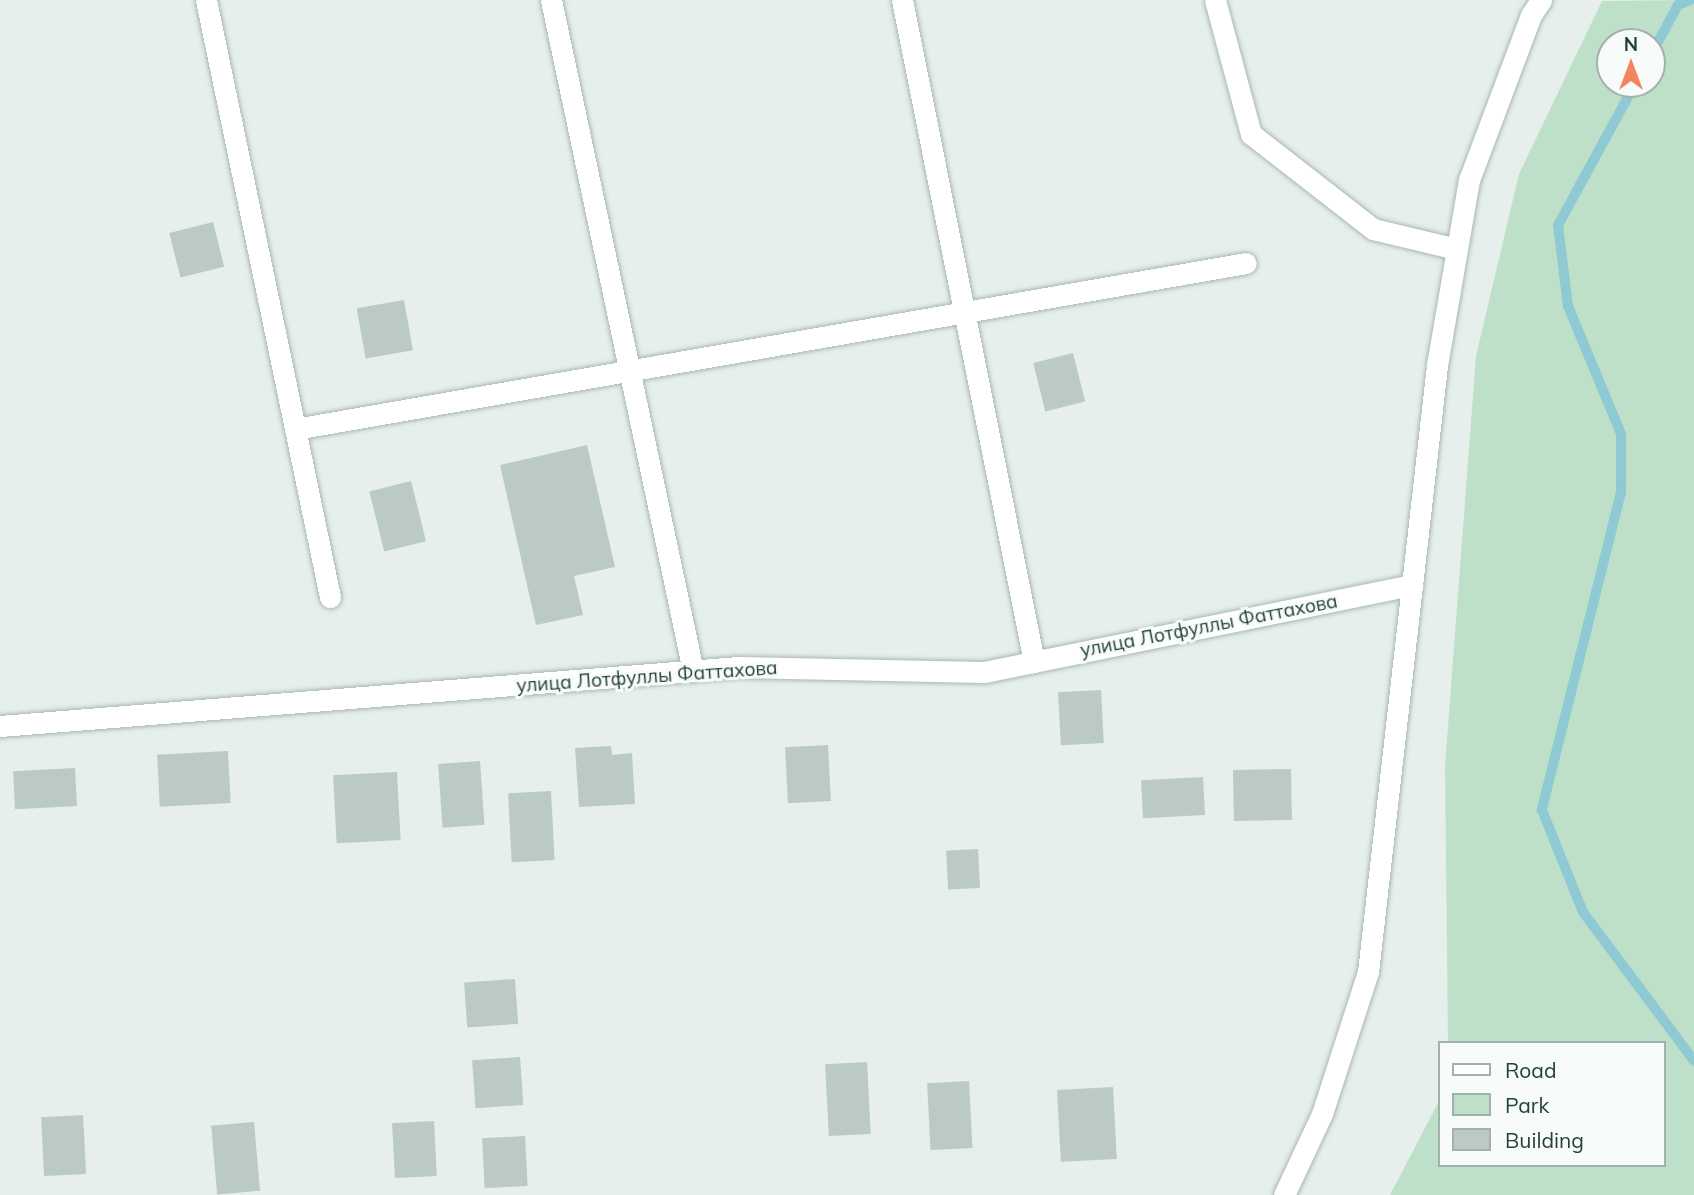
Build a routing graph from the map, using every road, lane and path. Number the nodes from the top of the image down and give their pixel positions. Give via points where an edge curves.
1 (206, 0) edge
2 (551, 0) edge
3 (902, 0) edge
4 (1215, 0) edge
5 (1541, 0) edge
6 (1457, 249) junction
7 (1246, 264) dead end
8 (964, 313) junction
9 (630, 371) junction
10 (295, 429) junction
11 (1412, 585) junction
12 (330, 597) dead end
13 (1034, 662) junction
14 (693, 671) junction
15 (0, 726) edge
16 (1284, 1195) edge

1 - 10 street
2 - 9 street
3 - 8 street
4 - 6 street via 1251,134 1373,229
5 - 6 street via 1531,15 1469,180
6 - 11 street via 1437,365
7 - 8 street
8 - 9 street
8 - 13 street
9 - 10 street
9 - 14 street
10 - 12 street
11 - 13 street, улица Лотфуллы Фаттахова
11 - 16 street via 1368,972 1322,1114
13 - 14 street, улица Лотфуллы Фаттахова via 984,672 738,667
14 - 15 street, улица Лотфуллы Фаттахова

